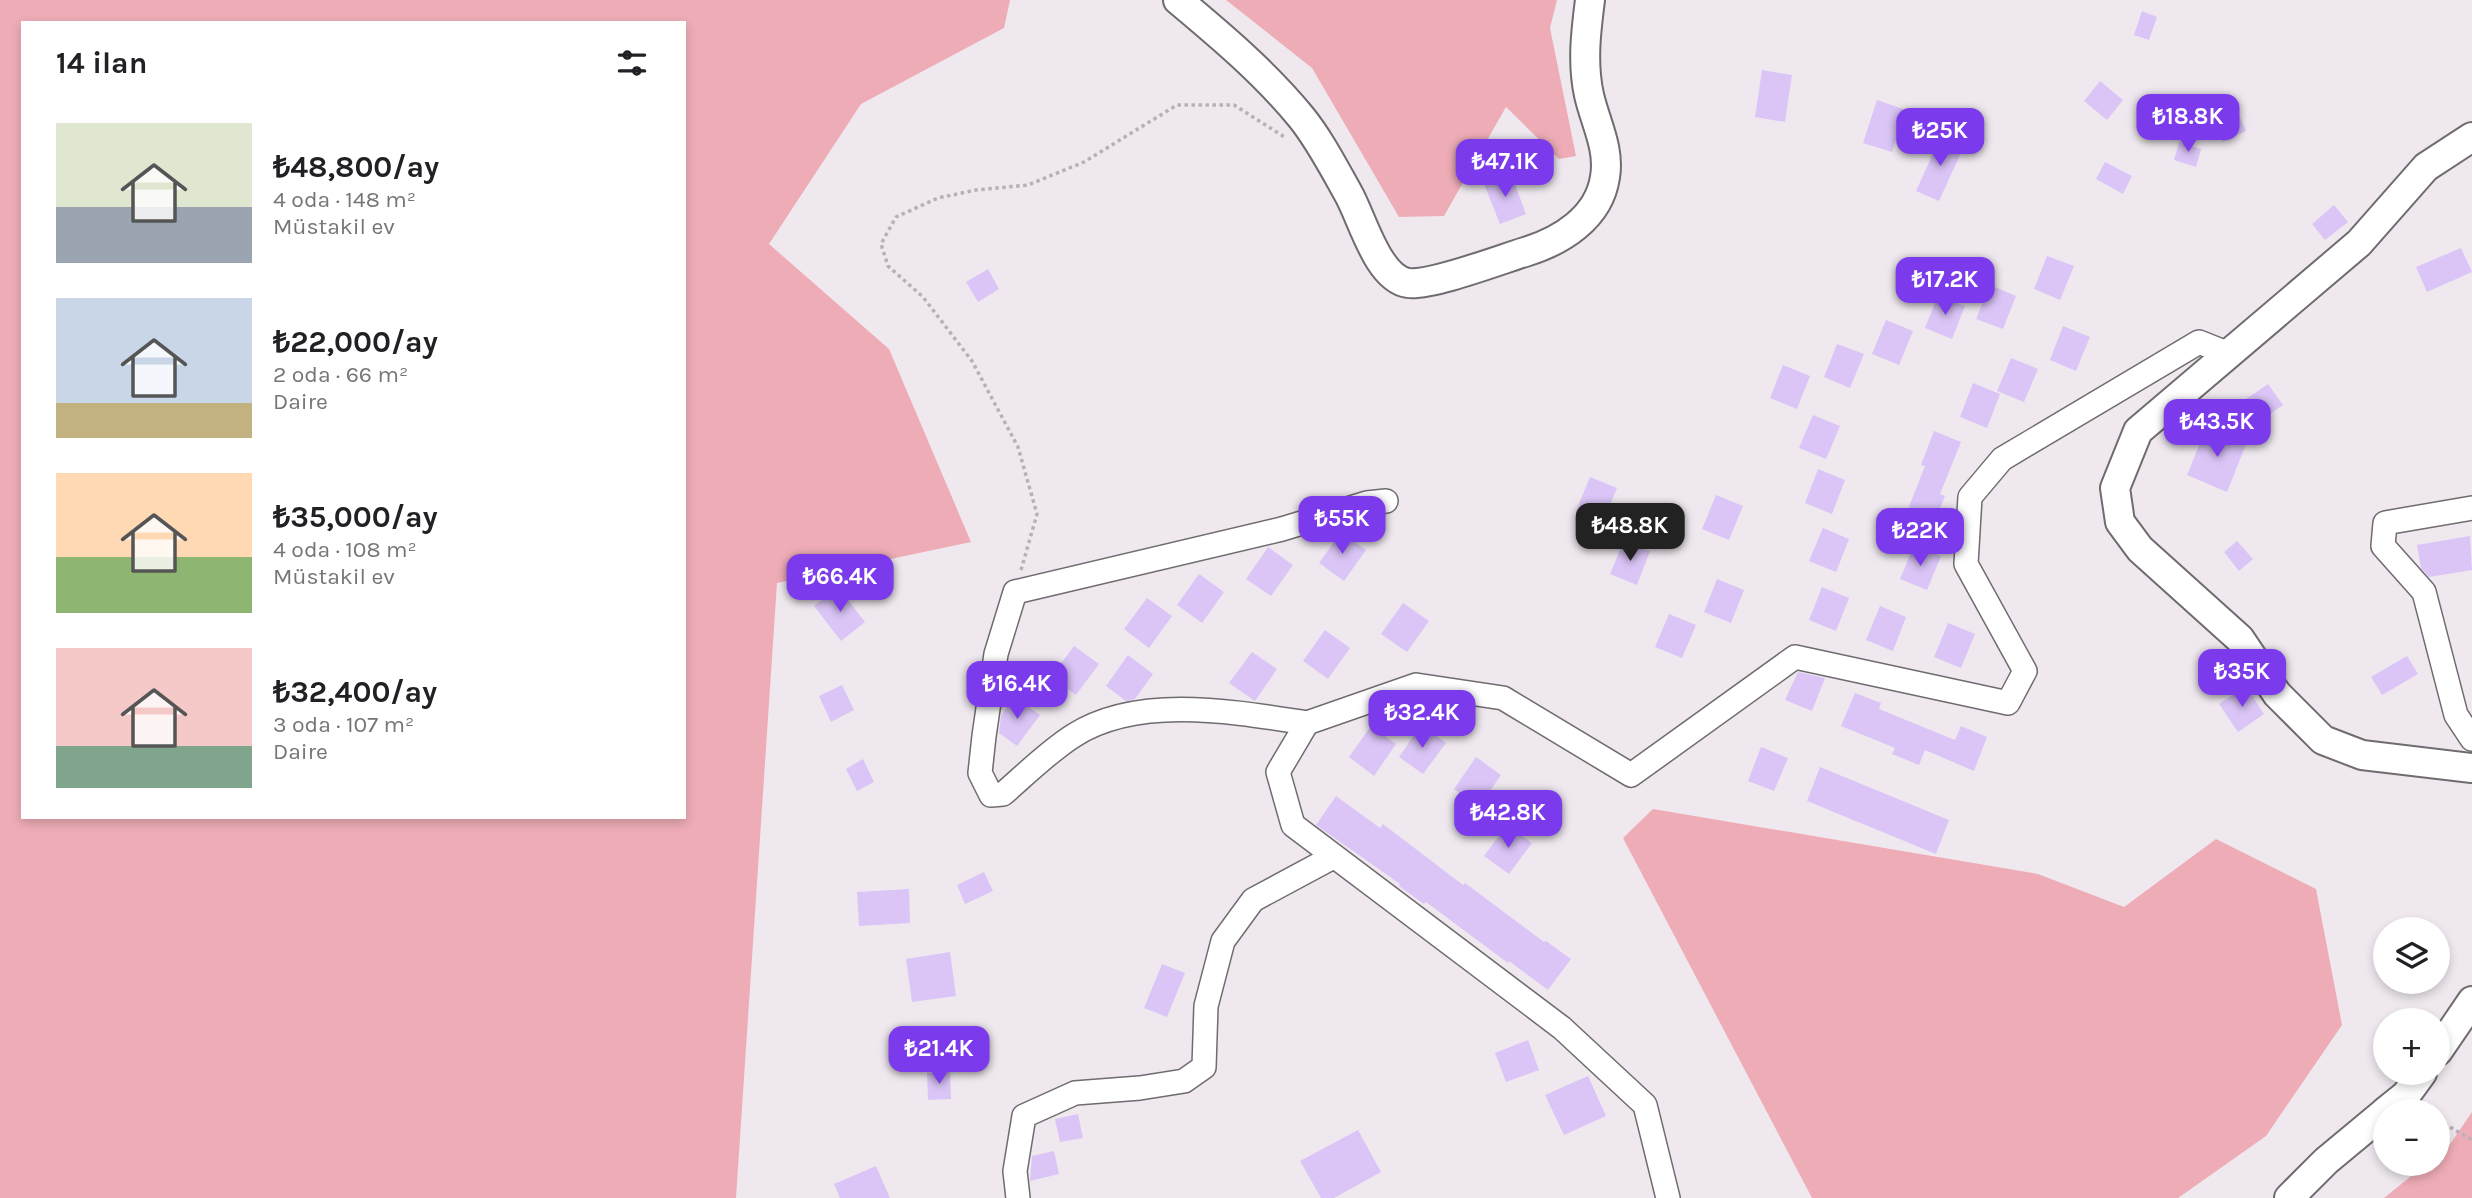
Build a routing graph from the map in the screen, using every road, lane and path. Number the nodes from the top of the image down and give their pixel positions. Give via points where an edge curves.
1 (1178, 0) edge
2 (1590, 0) edge
3 (2472, 137) edge
4 (1296, 145) dead end
5 (2229, 354) junction
6 (1387, 501) dead end
7 (2472, 508) edge
8 (1014, 592) junction
9 (1307, 723) junction
10 (2472, 739) edge
11 (2472, 768) edge
12 (1333, 857) junction
13 (2472, 1001) edge
14 (2450, 1033) edge
15 (2413, 1085) edge
16 (2401, 1099) edge
17 (2373, 1123) edge
18 (2450, 1127) edge
19 (2472, 1140) edge
20 (1018, 1198) edge
21 (1668, 1198) edge
22 (2289, 1198) edge

1 - 2 street via 1235,48 1301,118 1350,195 1385,268 1406,283 1428,282 1550,244 1576,227 1598,202 1606,152 1589,94 1584,40
3 - 5 street via 2426,167 2359,243
4 - 8 path via 1234,104 1177,105 1084,162 1028,185 938,198 896,217 881,244 888,266 923,297 972,362 1018,447 1037,514
5 - 9 street via 2199,342 2002,459 1970,496 1966,564 2025,671 2008,703 1796,657 1631,775 1503,698 1416,685
5 - 11 street via 2138,431 2115,488 2120,522 2140,549 2240,639 2277,694 2323,740 2362,755
6 - 8 street
7 - 10 street via 2385,523 2383,546 2424,592 2456,715
8 - 9 street via 996,654 984,736 980,773 991,795 1003,794 1073,736 1116,716 1182,709
9 - 12 street via 1278,772 1293,825
12 - 20 street via 1253,900 1223,941 1206,1006 1204,1067 1184,1081 1075,1093 1024,1116 1015,1171
12 - 21 street via 1562,1028 1645,1105
13 - 14 street
15 - 16 street
17 - 22 street
18 - 19 path

